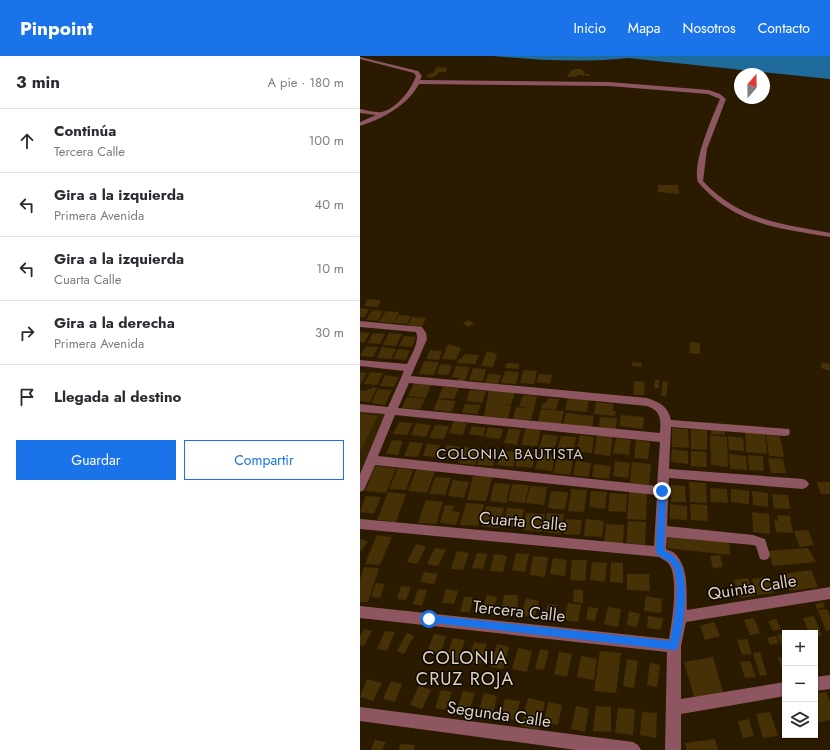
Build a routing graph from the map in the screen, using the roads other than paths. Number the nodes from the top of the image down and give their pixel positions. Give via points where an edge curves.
1 (360, 58) edge
2 (418, 82) junction
3 (360, 111) edge
4 (382, 114) junction
5 (360, 124) edge
6 (830, 235) edge
7 (360, 324) edge
8 (360, 363) edge
9 (410, 368) junction
10 (407, 379) junction
11 (360, 408) edge
12 (392, 411) junction
13 (665, 417) junction
14 (785, 432) dead end
15 (665, 438) junction
16 (372, 460) junction
17 (664, 473) junction
18 (361, 480) edge
19 (803, 484) dead end
20 (662, 491) junction
21 (360, 524) edge
22 (660, 531) junction
23 (660, 552) junction
24 (764, 555) dead end
25 (830, 593) edge
26 (360, 612) edge
27 (680, 617) junction
28 (674, 646) junction
29 (830, 682) edge
30 (818, 684) edge
31 (782, 690) edge
32 (674, 708) junction
33 (360, 714) edge
34 (633, 750) edge
35 (673, 750) edge

1 - 2 street via 416,72 419,76
2 - 4 street via 402,102
2 - 6 street via 609,84 718,94 723,99 705,145 700,165 700,180 725,205 747,216
3 - 4 street
4 - 5 street
7 - 9 street via 419,329 422,339
8 - 9 street
9 - 10 street
10 - 12 street
10 - 13 street via 647,402 659,407
11 - 12 street
12 - 15 street
12 - 16 street
13 - 14 street
13 - 15 street
15 - 17 street
16 - 18 street
16 - 20 street
17 - 19 street
17 - 20 street
20 - 22 street
21 - 23 street, Cuarta Calle
22 - 23 street
22 - 24 street, Quinta Calle via 753,540 761,543
23 - 27 street via 672,558 677,566
25 - 27 street, Quinta Calle
26 - 28 street, Tercera Calle
27 - 28 street
28 - 32 street
29 - 30 street
31 - 32 street
32 - 35 street
33 - 34 street, Segunda Calle

